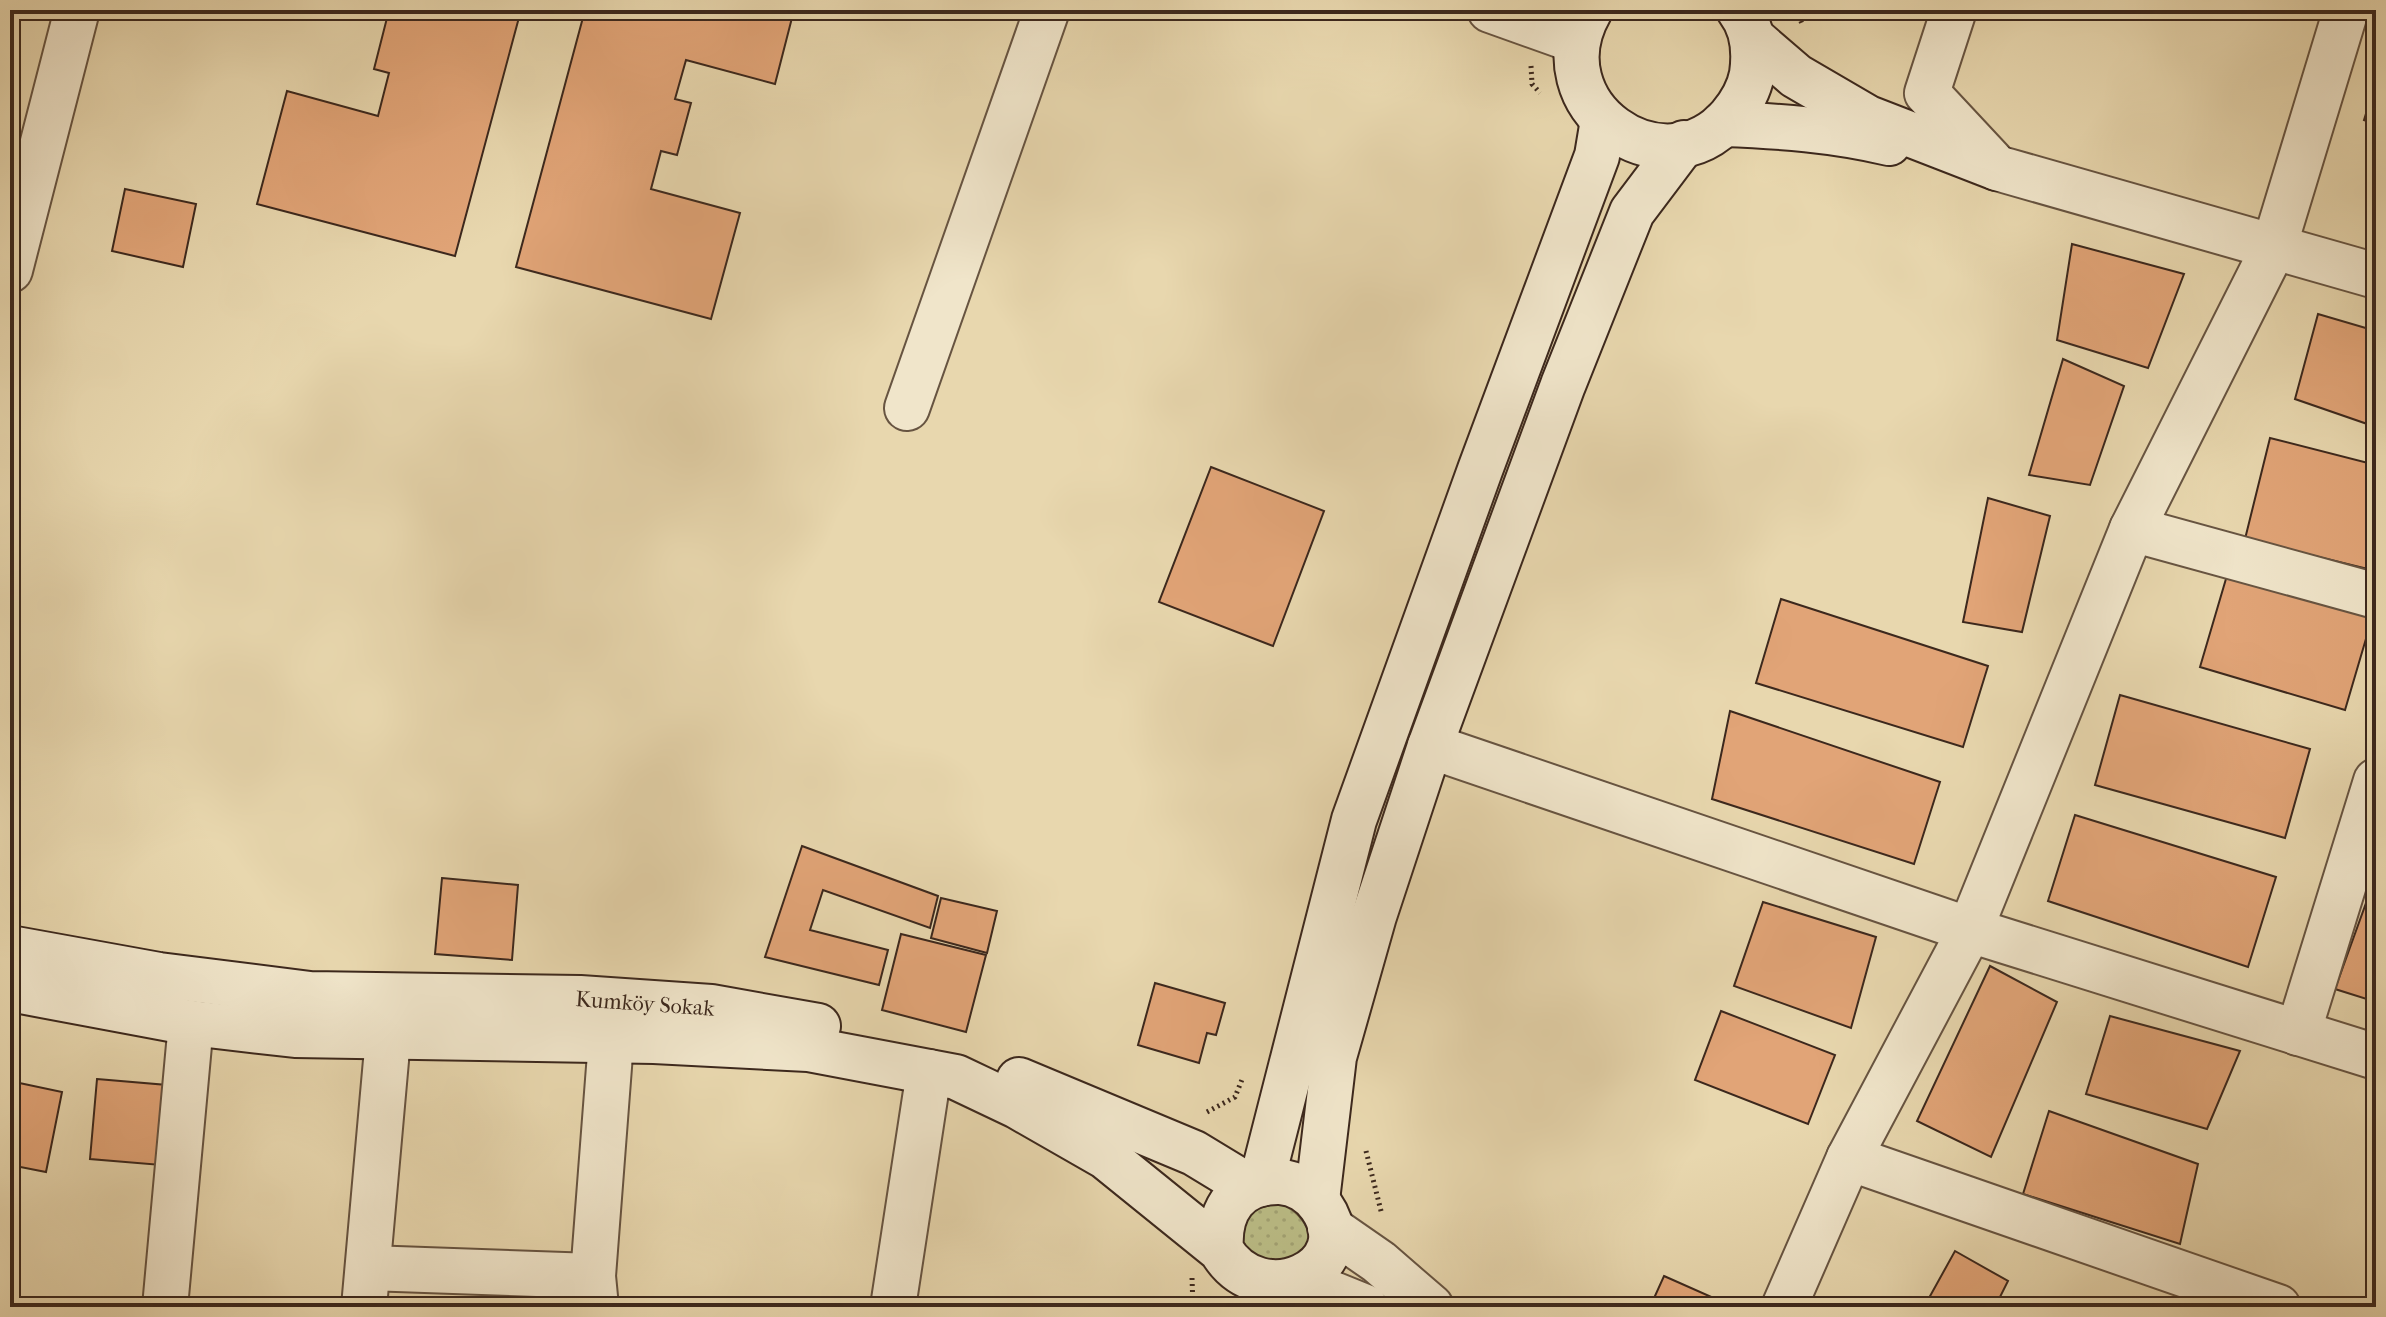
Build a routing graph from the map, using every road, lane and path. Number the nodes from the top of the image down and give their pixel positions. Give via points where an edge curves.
1 (77, 10) edge
2 (1047, 10) edge
3 (1490, 10) edge
4 (1954, 10) edge
5 (2346, 10) edge
6 (1745, 24) edge
7 (1584, 26) edge
8 (1531, 67) dead end
9 (1545, 98) dead end
10 (1603, 120) junction
11 (1723, 124) junction
12 (1684, 143) junction
13 (1997, 168) junction
14 (17, 216) edge
15 (2274, 247) junction
16 (10, 270) edge
17 (2376, 276) edge
18 (907, 408) dead end
19 (2132, 529) junction
20 (2376, 596) edge
21 (1430, 746) junction
22 (2376, 781) edge
23 (1970, 930) junction
24 (10, 948) edge
25 (10, 989) edge
26 (191, 1023) junction
27 (2298, 1033) junction
28 (388, 1038) junction
29 (611, 1041) junction
30 (2376, 1057) edge
31 (1247, 1067) dead end
32 (929, 1072) junction
33 (1205, 1113) dead end
34 (1366, 1148) dead end
35 (1849, 1158) junction
36 (1256, 1185) junction
37 (1323, 1214) junction
38 (1384, 1220) dead end
39 (1225, 1274) edge
40 (366, 1288) edge
41 (594, 1292) edge
42 (1294, 1293) edge
43 (165, 1307) edge
44 (893, 1307) edge
45 (1365, 1307) edge
46 (1431, 1307) edge
47 (1784, 1307) edge
48 (2278, 1307) edge

1 - 14 street
2 - 18 street
3 - 7 street
4 - 13 street via 1927,93
5 - 15 street
6 - 11 street via 1754,60 1750,81 1740,105
6 - 13 street via 1796,76 1868,118
7 - 10 street via 1576,65 1581,88
8 - 9 path via 1532,84
10 - 12 street via 1640,142
10 - 36 street via 1597,156 1354,820
11 - 12 street
11 - 13 street via 1862,137
12 - 21 street via 1632,212
13 - 15 street
14 - 16 street
15 - 17 street
15 - 19 street
19 - 20 street
19 - 23 street
21 - 23 street
21 - 37 street via 1334,1057
22 - 27 street
23 - 27 street
23 - 35 street
24 - 36 street, Kumköy Sokak via 159,975 310,994 580,998 711,1007 817,1026 943,1052 998,1071 1194,1153
25 - 26 street, Kumköy Sokak
26 - 28 street, Kumköy Sokak via 295,1035
26 - 43 street
27 - 30 street
28 - 29 street, Kumköy Sokak
28 - 40 street
29 - 32 street, Kumköy Sokak via 808,1049
29 - 41 street
31 - 33 path via 1235,1097
32 - 39 street, Kumköy Sokak via 956,1077 1017,1106 1106,1157
32 - 44 street
34 - 38 path
35 - 47 street
35 - 48 street
36 - 37 street via 1286,1182 1303,1188
36 - 39 street via 1235,1198 1224,1213 1220,1231
37 - 42 street via 1330,1244 1326,1260
37 - 46 street
39 - 42 street via 1255,1288
40 - 41 street
42 - 45 street

